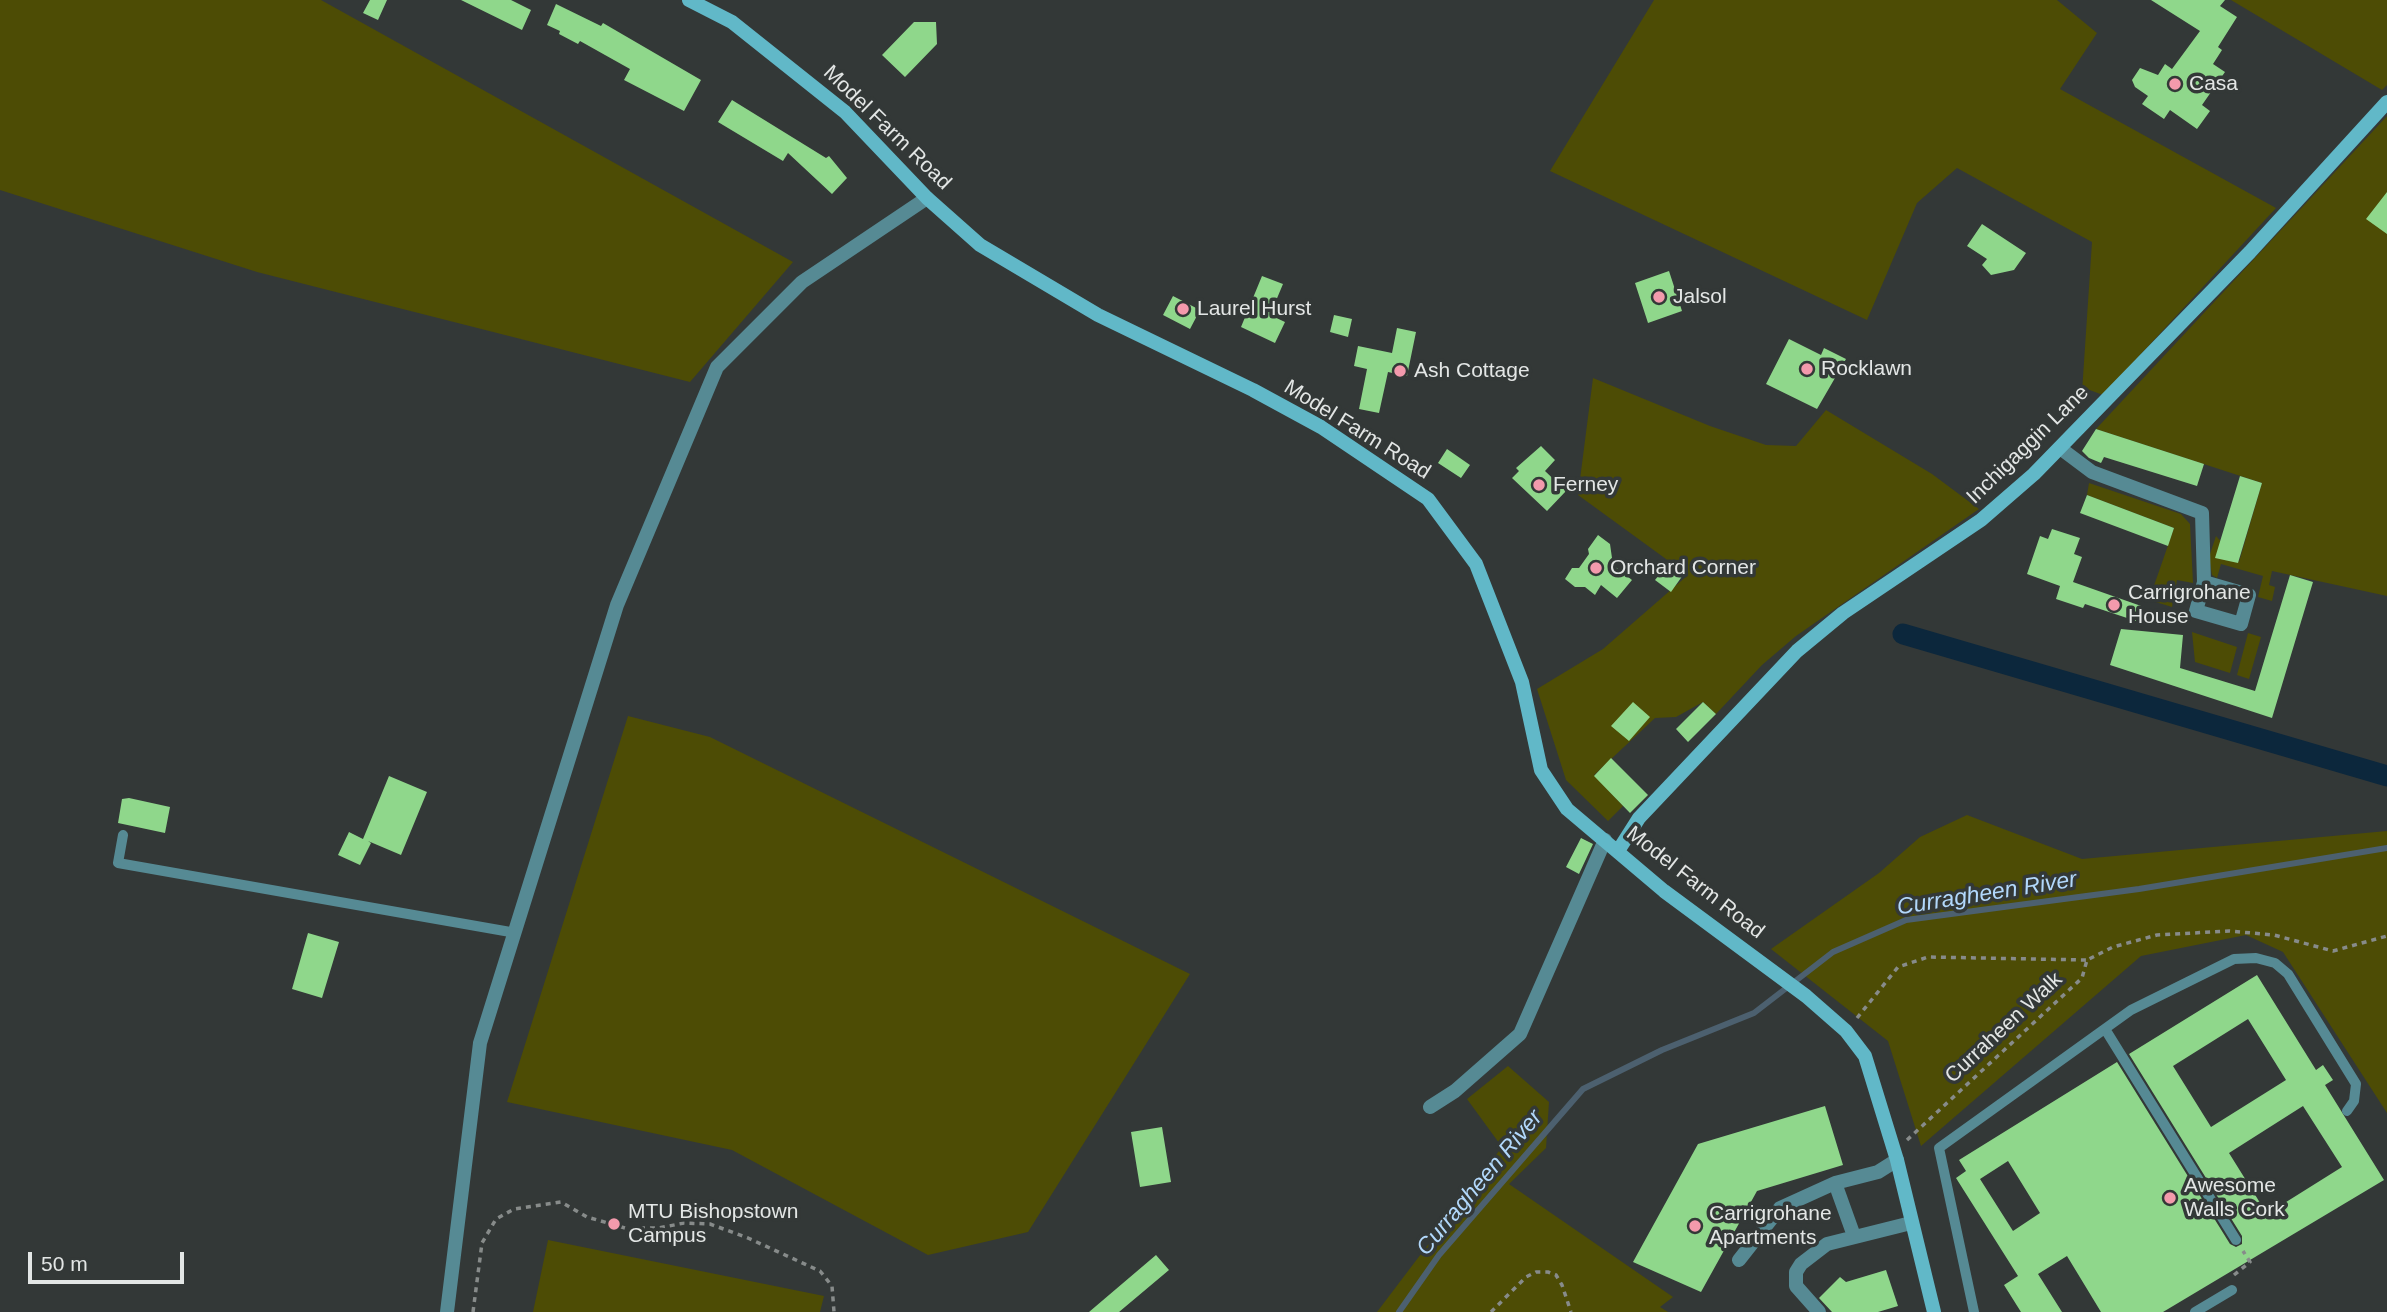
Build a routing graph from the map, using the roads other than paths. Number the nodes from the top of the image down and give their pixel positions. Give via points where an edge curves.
1 (689, 0) edge
2 (2387, 102) edge
3 (927, 198) junction
4 (2060, 448) junction
5 (2204, 582) dead end
6 (123, 835) dead end
7 (1605, 840) junction
8 (1618, 851) junction
9 (516, 933) junction
10 (2105, 1029) junction
11 (1430, 1107) dead end
12 (2347, 1111) dead end
13 (1895, 1157) junction
14 (1835, 1182) junction
15 (1911, 1223) junction
16 (1854, 1236) junction
17 (2236, 1240) road end
18 (1739, 1260) dead end
19 (2232, 1290) dead end
20 (447, 1312) edge
21 (1819, 1312) edge
22 (1934, 1312) edge
23 (1975, 1312) edge
24 (2195, 1312) edge

1 - 3 main road, Model Farm Road via 732,22 845,111
2 - 4 main road, Inchigaggin Lane
3 - 7 main road, Model Farm Road via 980,245 1098,314 1321,428 1428,499 1480,576 1522,682 1541,770 1567,809
3 - 9 street via 802,282 717,367 617,605
4 - 5 street via 2092,472 2202,513
4 - 8 main road, Inchigaggin Lane via 1981,520 1843,613 1797,651 1639,818
6 - 9 lane via 118,863
7 - 8 main road, Model Farm Road
7 - 11 street via 1520,1034
8 - 13 main road, Model Farm Road via 1846,1031 1866,1056
9 - 20 street via 480,1043
10 - 12 lane via 2131,1010 2234,959 2275,963 2288,974 2356,1084
10 - 17 lane
10 - 23 lane via 1939,1148
13 - 14 street via 1878,1172
13 - 15 main road, Model Farm Road
14 - 16 street
14 - 18 street via 1780,1208
15 - 16 street
15 - 22 main road, Model Farm Road
16 - 21 street via 1827,1244 1797,1269 1797,1286
19 - 24 lane

